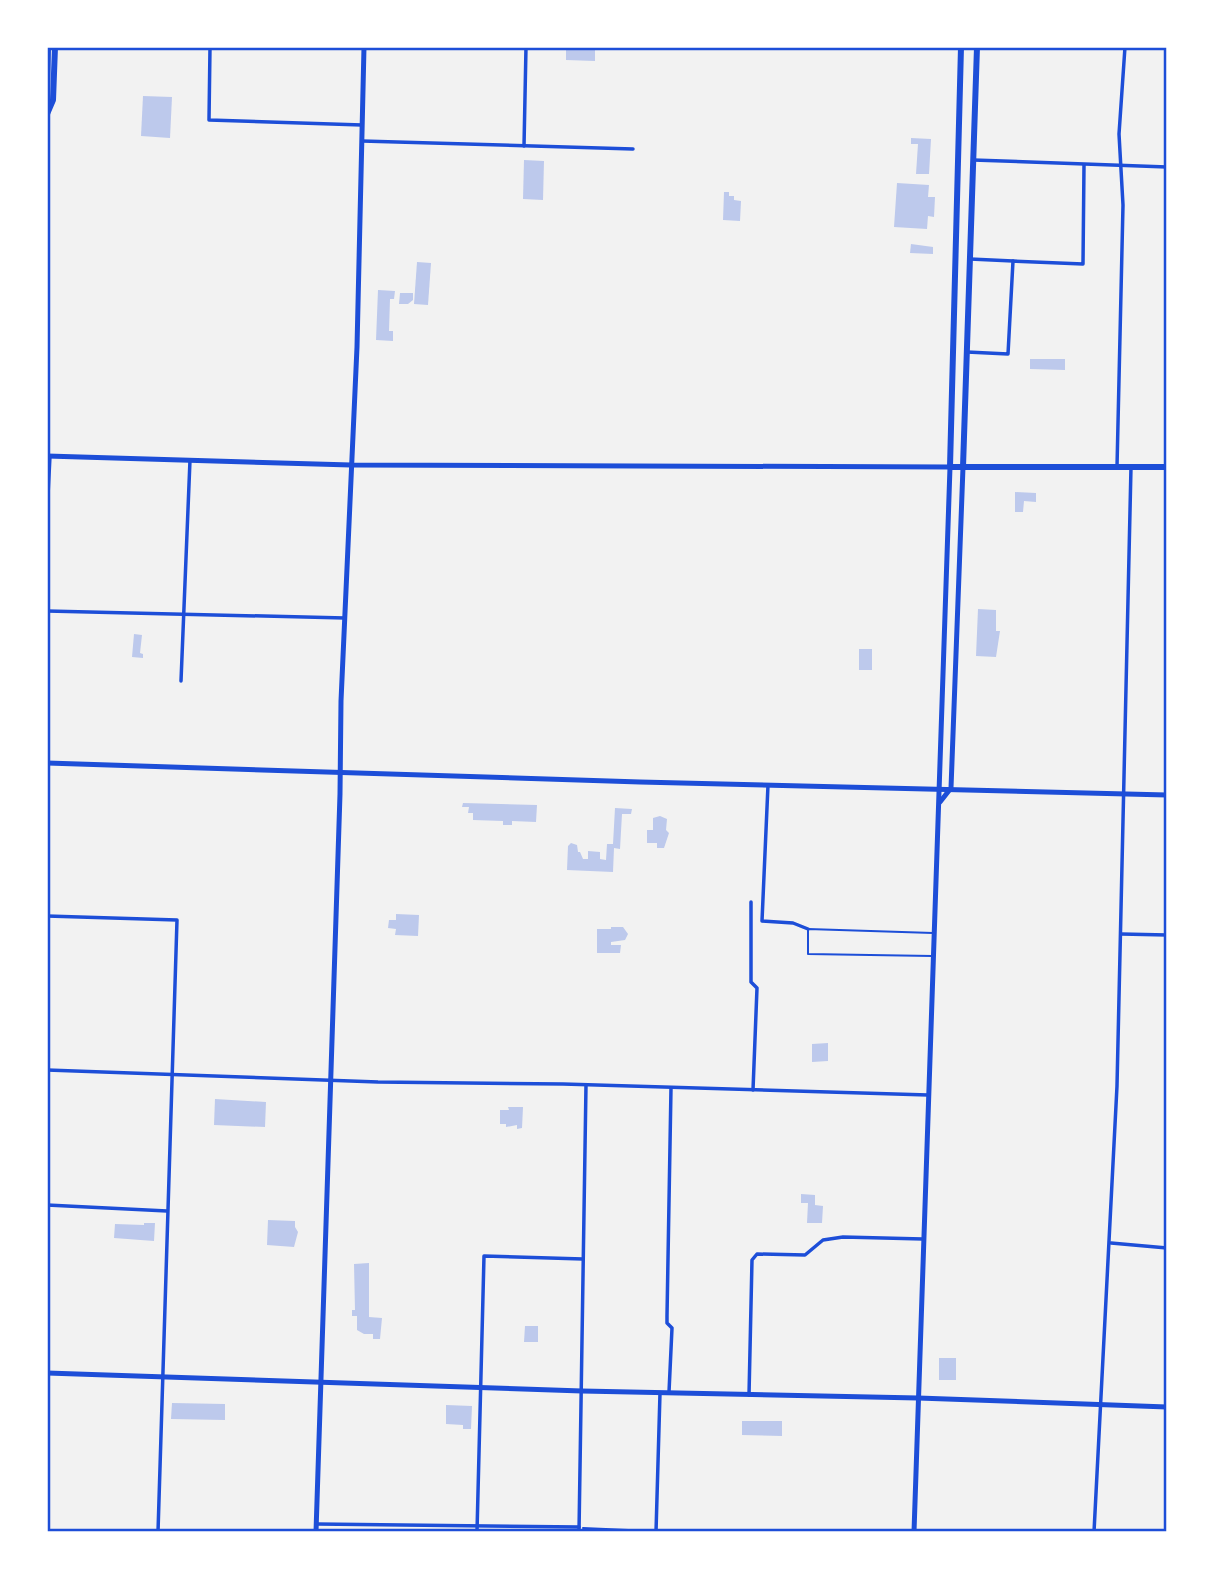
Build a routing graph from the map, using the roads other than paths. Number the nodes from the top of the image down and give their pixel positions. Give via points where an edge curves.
1 (48, 47) edge
2 (55, 47) edge
3 (210, 47) edge
4 (363, 47) edge
5 (526, 47) edge
6 (961, 47) edge
7 (977, 47) edge
8 (1125, 47) edge
9 (47, 94) edge
10 (960, 100) junction
11 (975, 101) junction
12 (47, 114) edge
13 (362, 125) junction
14 (361, 141) junction
15 (524, 146) junction
16 (633, 149) dead end
17 (973, 160) junction
18 (1084, 165) junction
19 (1121, 167) junction
20 (1167, 167) edge
21 (955, 259) junction
22 (970, 259) junction
23 (1013, 261) junction
24 (967, 352) junction
25 (48, 456) edge
26 (190, 460) junction
27 (351, 465) junction
28 (950, 467) junction
29 (963, 467) junction
30 (1117, 467) junction
31 (1132, 467) junction
32 (1167, 467) edge
33 (47, 515) edge
34 (47, 611) edge
35 (186, 614) junction
36 (345, 618) junction
37 (181, 681) dead end
38 (47, 763) edge
39 (341, 772) junction
40 (768, 785) junction
41 (940, 788) junction
42 (951, 788) junction
43 (1123, 794) junction
44 (1167, 795) edge
45 (940, 802) junction
46 (751, 902) dead end
47 (47, 916) edge
48 (808, 929) junction
49 (934, 933) junction
50 (1121, 933) junction
51 (1167, 935) edge
52 (933, 957) junction
53 (47, 1070) edge
54 (171, 1073) junction
55 (330, 1079) junction
56 (586, 1085) junction
57 (671, 1087) junction
58 (753, 1090) junction
59 (928, 1095) junction
60 (47, 1205) edge
61 (168, 1211) junction
62 (923, 1239) junction
63 (1111, 1243) junction
64 (1167, 1248) edge
65 (583, 1259) junction
66 (47, 1373) edge
67 (162, 1376) junction
68 (321, 1381) junction
69 (481, 1387) junction
70 (582, 1391) junction
71 (660, 1393) junction
72 (669, 1393) junction
73 (749, 1395) junction
74 (918, 1398) junction
75 (1102, 1405) junction
76 (1167, 1407) edge
77 (317, 1524) junction
78 (477, 1529) edge
79 (579, 1530) edge
80 (656, 1531) edge
81 (158, 1532) edge
82 (316, 1532) edge
83 (672, 1532) edge
84 (914, 1532) edge
85 (1094, 1532) edge

1 - 9 main road
2 - 12 main road via 54,100
3 - 13 street via 209,120
4 - 13 street
5 - 15 street
6 - 10 main road
7 - 11 main road
8 - 19 street
10 - 11 main road
10 - 21 main road
11 - 17 main road
13 - 14 street
14 - 15 street
14 - 27 street
15 - 16 street
17 - 18 street
17 - 22 main road
18 - 19 street
18 - 23 street via 1083,264
19 - 20 street
19 - 30 street
21 - 22 main road
21 - 28 main road
22 - 23 street
22 - 24 main road
23 - 24 street via 1008,354
24 - 29 main road
25 - 26 street
25 - 33 street
26 - 27 street
26 - 35 street
27 - 28 street
27 - 36 street
28 - 29 main road
28 - 41 street
29 - 30 main road
29 - 42 street
30 - 31 main road
31 - 32 main road
31 - 43 street
34 - 35 street
35 - 36 street
35 - 37 street
36 - 39 street
38 - 39 street
39 - 40 street
39 - 55 street
40 - 41 street
40 - 48 street via 762,921 793,922
41 - 42 street
41 - 45 street
42 - 43 street
42 - 45 street
43 - 44 street
43 - 50 street
45 - 49 street
46 - 58 street via 751,982 757,988
47 - 54 street via 177,920
48 - 49 lane
48 - 52 lane via 808,954
49 - 52 street
50 - 51 street
50 - 63 street
52 - 59 street
53 - 54 street
54 - 55 street
54 - 61 street
55 - 56 street
55 - 68 street
56 - 57 street
56 - 65 street
57 - 58 street
57 - 72 street
58 - 59 street
59 - 62 street
60 - 61 street
61 - 67 street
62 - 73 street via 843,1237 823,1240 805,1255 757,1254 752,1260
62 - 74 street
63 - 64 street
63 - 75 street
65 - 69 street via 484,1256
65 - 70 street
66 - 67 street
67 - 68 street
67 - 81 street
68 - 69 street
68 - 77 street
69 - 70 street
69 - 78 street
70 - 71 street
70 - 79 street
71 - 72 street
71 - 80 street
72 - 73 street
73 - 74 street
74 - 75 street
74 - 84 street
75 - 76 street
75 - 85 street
77 - 78 street
77 - 82 street
78 - 79 street
80 - 83 street

